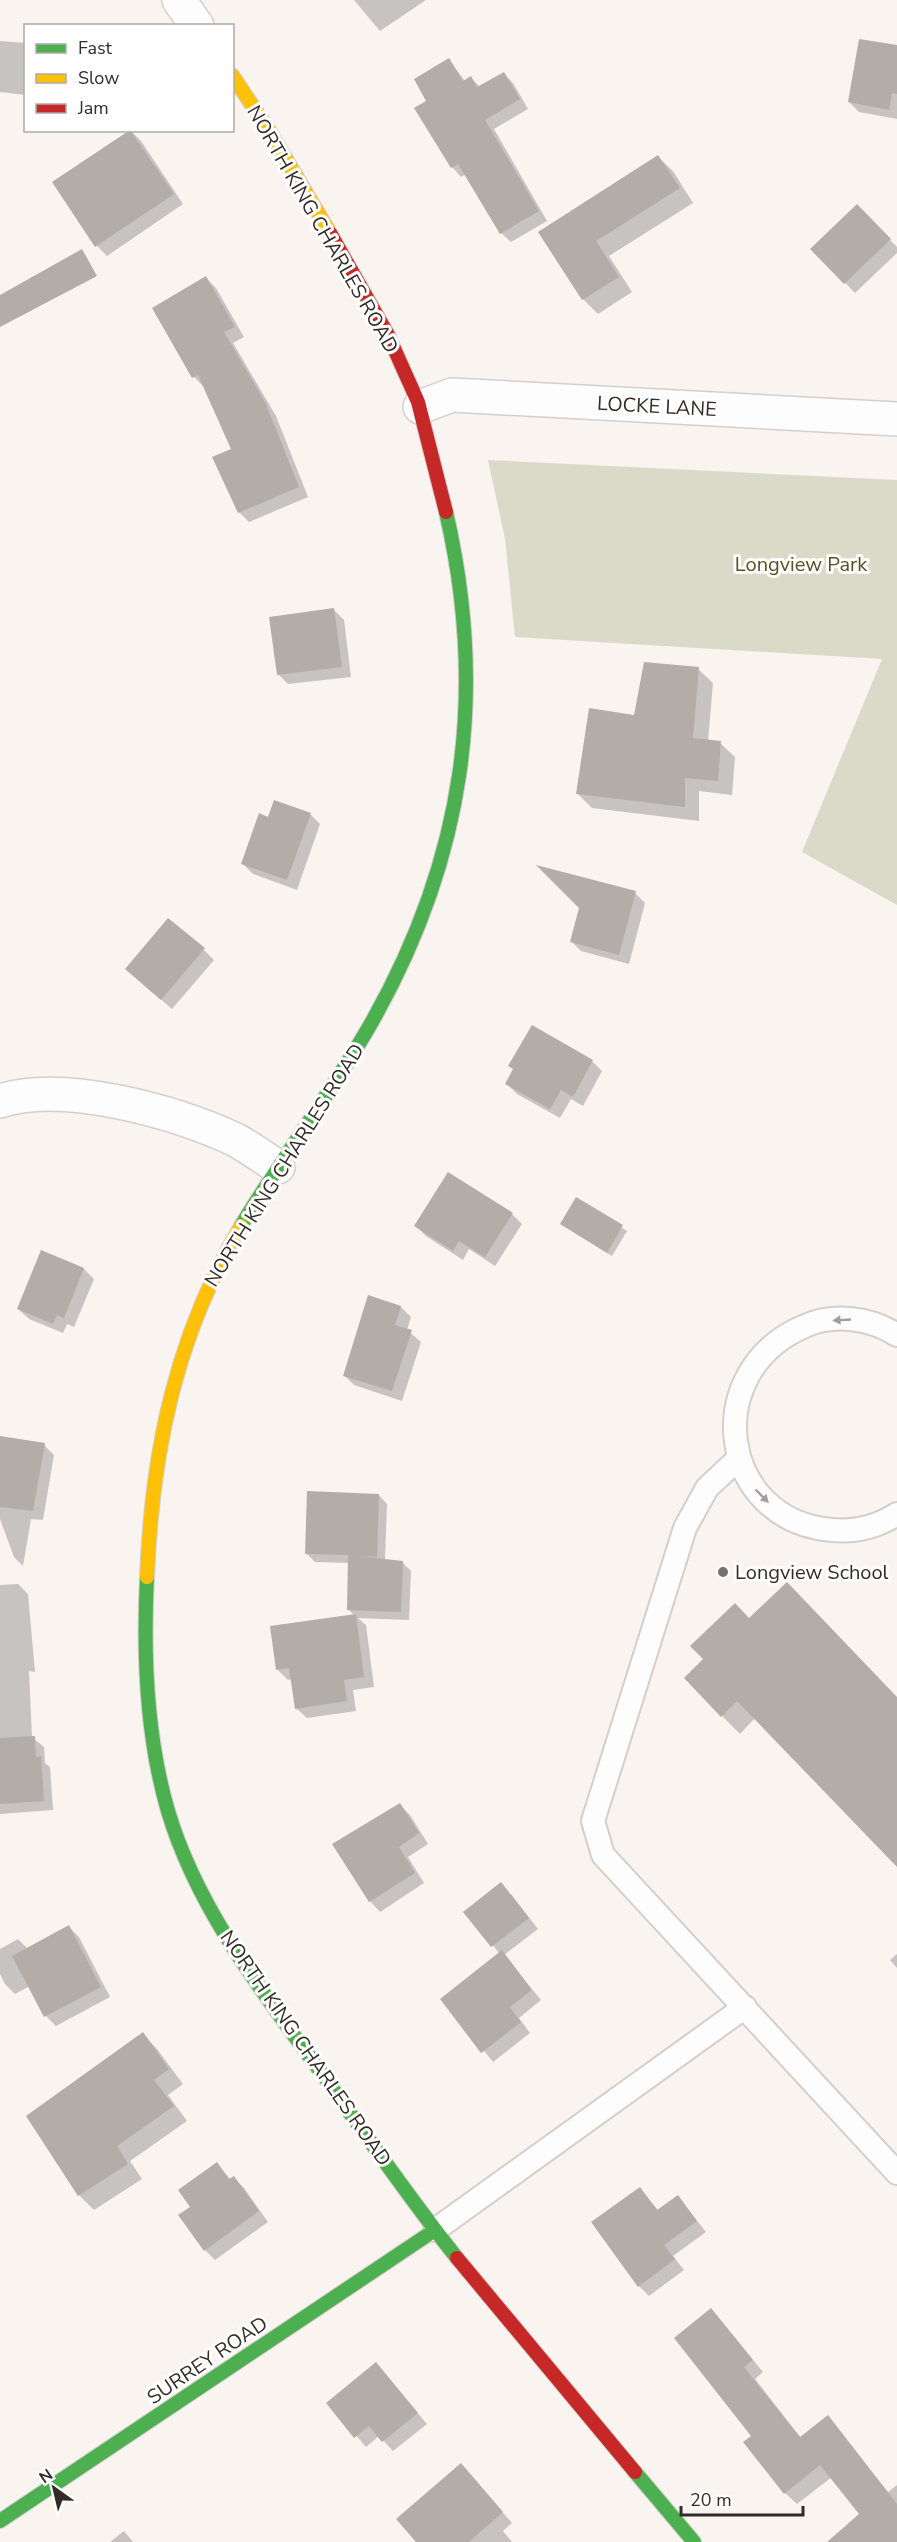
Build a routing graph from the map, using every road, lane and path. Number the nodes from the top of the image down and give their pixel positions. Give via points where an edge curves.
1 (179, 0) edge
2 (196, 24) edge
3 (234, 78) edge
4 (420, 407) junction
5 (897, 419) edge
6 (0, 1101) edge
7 (278, 1167) junction
8 (897, 1335) edge
9 (739, 1458) junction
10 (897, 1514) edge
11 (745, 2007) junction
12 (897, 2173) edge
13 (435, 2230) junction
14 (0, 2521) edge
15 (694, 2542) edge

1 - 2 street
3 - 4 street, NORTH KING CHARLES ROAD via 265,121 380,318
4 - 5 street, LOCKE LANE via 452,395
4 - 7 street, NORTH KING CHARLES ROAD via 454,545 465,625 467,707 460,778 446,847 409,944 363,1037
6 - 7 street via 15,1096 72,1095 179,1116 238,1141
7 - 13 street, NORTH KING CHARLES ROAD via 209,1282 171,1397 156,1479 143,1627 153,1735 168,1812 192,1873 224,1933
8 -> 9 lane via 884,1326 850,1318 815,1322 783,1335 757,1359 740,1389 734,1424
9 -> 10 lane via 756,1490 781,1514 814,1529 849,1531 884,1523
9 - 11 lane via 707,1488 685,1527 593,1821 603,1855
11 - 12 lane
11 - 13 lane
13 - 14 street, SURREY ROAD
13 - 15 street, NORTH KING CHARLES ROAD

